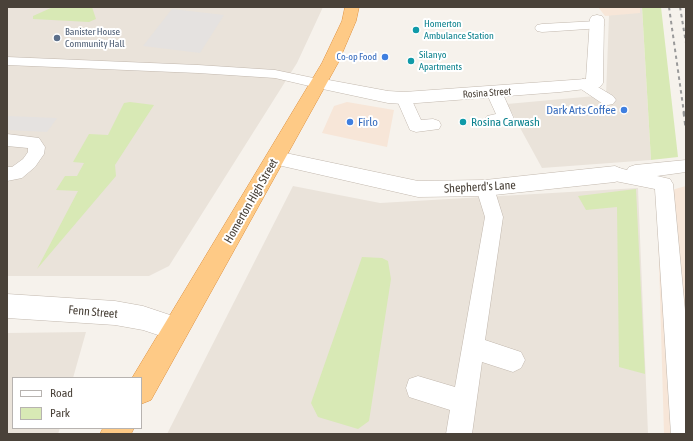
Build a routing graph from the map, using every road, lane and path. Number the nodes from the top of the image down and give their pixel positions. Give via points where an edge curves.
1 (352, 7) edge
2 (597, 22) joint
3 (542, 28) dead end
4 (7, 61) edge
5 (318, 83) junction
6 (583, 84) junction
7 (494, 92) junction
8 (404, 98) junction
9 (608, 100) dead end
10 (494, 120) dead end
11 (433, 125) dead end
12 (7, 140) edge
13 (276, 158) junction
14 (686, 166) edge
15 (7, 174) edge
16 (615, 174) junction
17 (486, 188) junction
18 (7, 306) edge
19 (176, 329) junction
20 (473, 348) junction
21 (513, 360) dead end
22 (142, 388) edge
23 (418, 388) dead end
24 (464, 402) junction
25 (459, 434) edge
26 (684, 434) edge

1 - 5 highway, Homerton High Street via 349,21
2 - 3 lane
2 - 6 street via 594,83
4 - 5 lane via 275,74
5 - 8 street, Rosina Street
5 - 13 highway, Homerton High Street
6 - 7 street, Rosina Street
6 - 9 lane
7 - 8 street, Rosina Street
7 - 10 lane via 506,119
8 - 11 lane via 416,126
12 - 15 lane via 33,142 37,146 36,154 29,164 16,173
13 - 17 street, Shepherd's Lane via 408,188
13 - 19 highway, Homerton High Street
14 - 16 lane, Shepherd's Lane
16 - 17 street, Shepherd's Lane
16 - 26 lane via 664,184
17 - 20 lane via 494,217
18 - 19 street, Fenn Street via 115,313 142,318
19 - 22 highway, Homerton High Street
20 - 21 lane
20 - 24 lane
23 - 24 lane
24 - 25 lane

